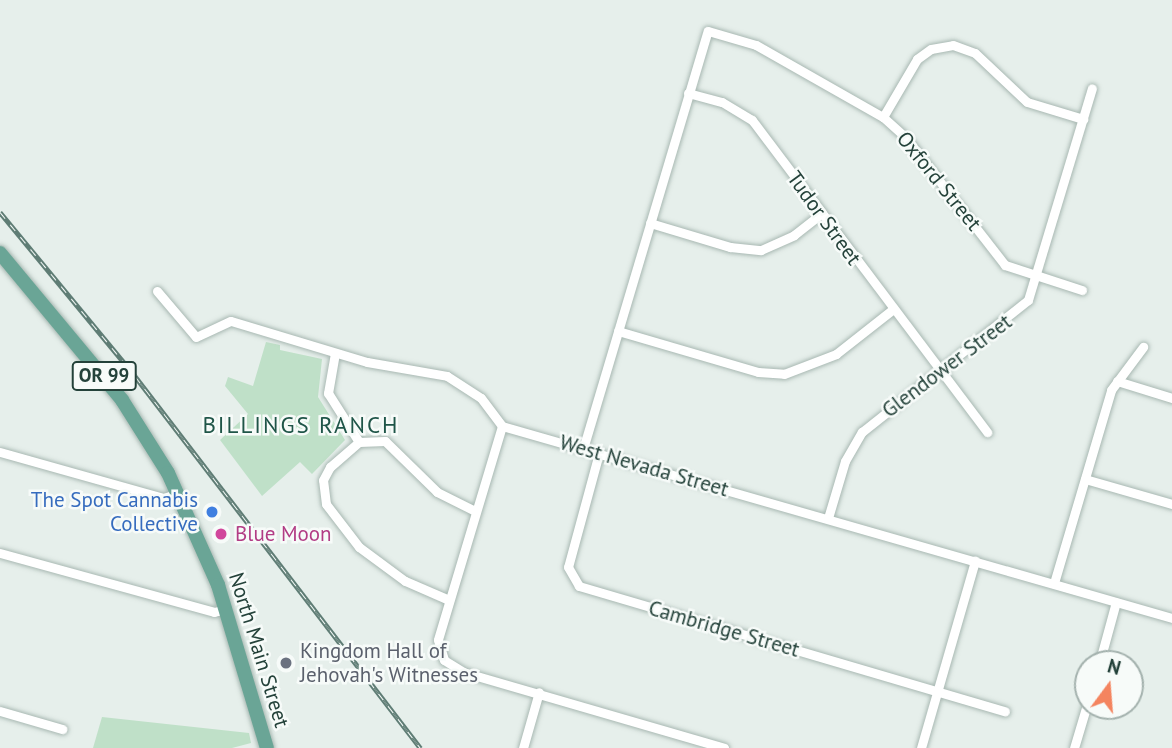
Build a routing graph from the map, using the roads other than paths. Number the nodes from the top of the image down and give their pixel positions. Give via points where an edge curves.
1 (1092, 88) dead end
2 (688, 93) junction
3 (883, 117) junction
4 (1083, 119) junction
5 (821, 215) junction
6 (650, 223) junction
7 (0, 253) edge
8 (1036, 276) junction
9 (1082, 290) dead end
10 (156, 291) dead end
11 (892, 310) junction
12 (618, 331) junction
13 (1143, 347) dead end
14 (335, 353) junction
15 (940, 372) junction
16 (1117, 381) junction
17 (1172, 398) edge
18 (502, 426) junction
19 (987, 432) dead end
20 (359, 442) junction
21 (583, 449) junction
22 (0, 452) edge
23 (599, 453) junction
24 (1085, 479) junction
25 (178, 493) junction
26 (1172, 504) edge
27 (475, 510) junction
28 (828, 518) junction
29 (0, 552) edge
30 (975, 561) junction
31 (1054, 583) junction
32 (449, 600) junction
33 (1116, 602) junction
34 (226, 609) junction
35 (1172, 618) edge
36 (1103, 650) edge
37 (539, 692) junction
38 (937, 692) junction
39 (0, 711) edge
40 (1005, 711) dead end
41 (1082, 720) edge
42 (62, 729) dead end
43 (267, 748) edge
44 (523, 748) edge
45 (724, 748) edge
46 (921, 748) edge
47 (1074, 748) edge

1 - 4 street, Glendower Street
2 - 3 street, Oxford Street via 708,31 756,45
2 - 5 street, Tudor Street via 722,102 752,120
2 - 6 street
3 - 4 street via 917,59 931,49 953,45 975,53 1027,102
3 - 8 street, Oxford Street via 906,138 1005,265
4 - 8 street, Glendower Street
5 - 6 street via 794,235 761,250 730,247
5 - 11 street, Tudor Street
6 - 12 street
7 - 25 main road, North Main Street / OR 99 via 122,400
8 - 9 street, Oxford Street
8 - 15 street, Glendower Street via 1022,309
10 - 14 street via 196,337 231,321
11 - 12 street via 836,354 784,374 758,372
11 - 15 street, Tudor Street
12 - 21 street
13 - 16 street
14 - 18 street via 447,376 481,398
14 - 20 street via 328,393
15 - 19 street, Tudor Street
15 - 28 street, Glendower Street via 862,432 845,461
16 - 17 street
16 - 24 street
18 - 21 street, West Nevada Street
18 - 27 street
20 - 27 street via 391,443 437,492
20 - 32 street via 325,473 322,495 326,505 373,559 405,581
21 - 23 street, West Nevada Street
22 - 25 street via 164,498
23 - 28 street, West Nevada Street
23 - 38 street, Cambridge Street via 568,567 579,586
24 - 26 street
24 - 31 street
25 - 34 main road, North Main Street / OR 99
27 - 32 street
28 - 30 street, West Nevada Street
29 - 34 street via 214,612
30 - 31 street, West Nevada Street
30 - 38 street
31 - 33 street, West Nevada Street
32 - 37 street via 438,648 447,664
33 - 35 street, West Nevada Street
33 - 36 street
34 - 43 main road, North Main Street / OR 99
37 - 44 street
37 - 45 street
38 - 40 street, Cambridge Street
38 - 46 street
39 - 42 street
41 - 47 street

